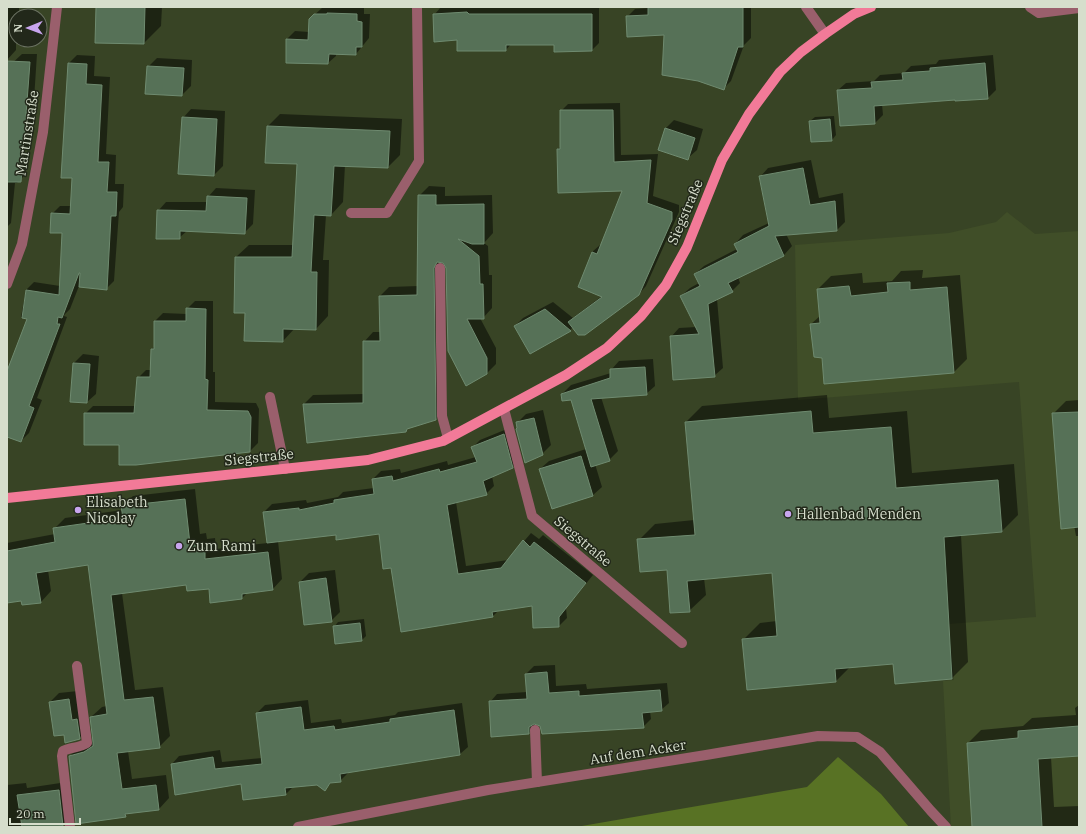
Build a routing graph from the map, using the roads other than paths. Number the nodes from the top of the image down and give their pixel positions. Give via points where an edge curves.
1 (57, 7) edge
2 (417, 7) edge
3 (806, 7) edge
4 (871, 7) edge
5 (1030, 7) edge
6 (1079, 8) edge
7 (825, 34) junction
8 (351, 213) dead end
9 (440, 268) dead end
10 (7, 284) edge
11 (270, 397) dead end
12 (504, 409) junction
13 (448, 438) junction
14 (285, 469) junction
15 (7, 498) edge
16 (682, 643) dead end
17 (77, 666) dead end
18 (535, 730) dead end
19 (537, 782) junction
20 (70, 827) edge
21 (298, 827) edge
22 (946, 827) edge

1 - 10 street, Martinstraße via 43,132 22,244
2 - 8 street via 419,161 387,213
3 - 7 street
4 - 7 main road, Siegstraße via 854,14
5 - 6 street via 1039,13
7 - 12 main road, Siegstraße via 780,72 748,114 722,160 686,247 666,285 641,316 607,348 566,375
9 - 13 street via 442,416
11 - 14 street
12 - 13 main road, Siegstraße
12 - 16 street, Siegstraße via 532,516
13 - 14 main road, Siegstraße via 368,460
14 - 15 main road, Siegstraße
17 - 20 street via 87,743 63,751
18 - 19 street
19 - 21 street, Auf dem Acker
19 - 22 street, Auf dem Acker via 818,736 857,737 880,752

